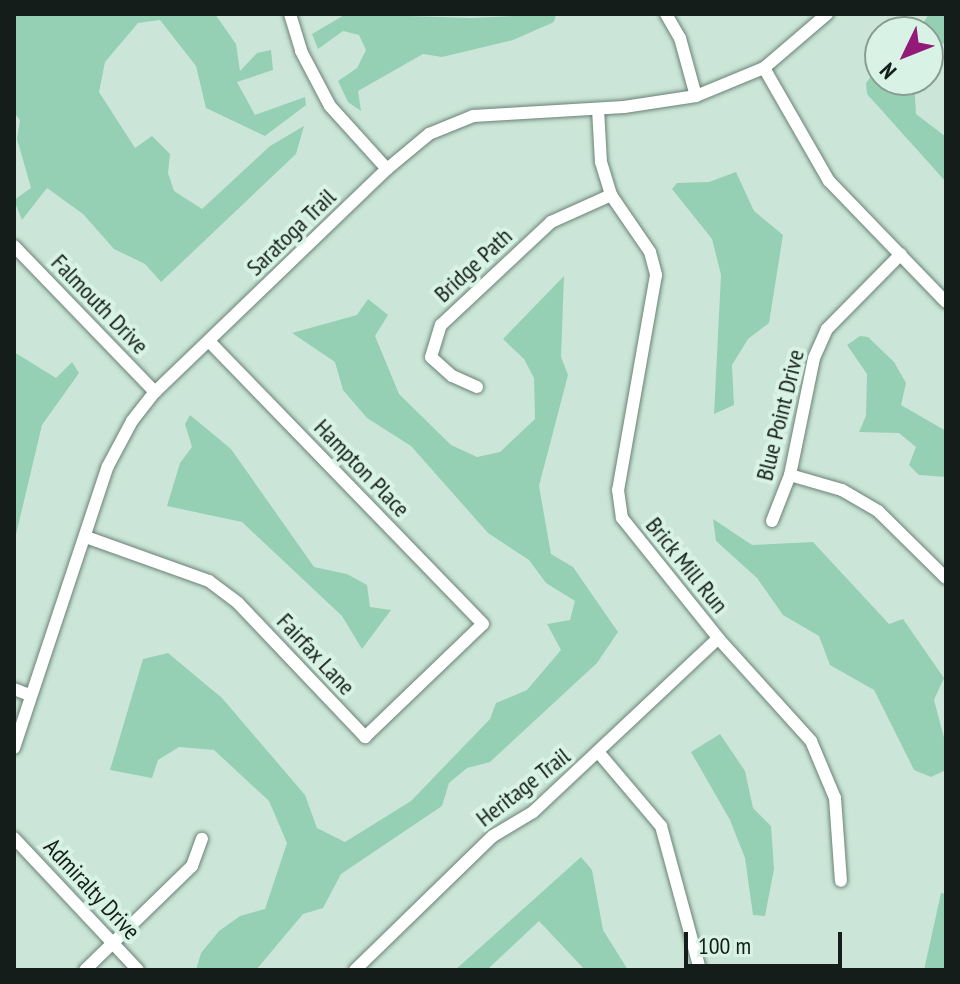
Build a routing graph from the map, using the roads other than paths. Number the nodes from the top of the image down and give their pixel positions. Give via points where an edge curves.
1 (290, 14) edge
2 (666, 14) edge
3 (827, 14) edge
4 (764, 68) junction
5 (696, 96) junction
6 (598, 109) junction
7 (387, 169) junction
8 (611, 195) junction
9 (14, 246) edge
10 (901, 254) junction
11 (946, 302) edge
12 (210, 342) junction
13 (477, 387) dead end
14 (155, 392) junction
15 (790, 475) junction
16 (772, 521) dead end
17 (86, 537) junction
18 (946, 578) edge
19 (483, 624) joint
20 (718, 638) junction
21 (14, 689) edge
22 (30, 695) junction
23 (14, 748) edge
24 (599, 753) junction
25 (14, 838) edge
26 (202, 839) dead end
27 (841, 881) dead end
28 (113, 943) junction
29 (85, 970) edge
30 (138, 970) edge
31 (355, 970) edge
32 (700, 970) edge

1 - 7 street via 301,51 330,106
2 - 5 street via 680,38
3 - 4 street, Saratoga Trail
4 - 5 street, Saratoga Trail
4 - 10 street via 829,181
5 - 6 street, Saratoga Trail
6 - 7 street, Saratoga Trail via 473,116 429,134
6 - 8 street, Brick Mill Run via 601,162
7 - 12 street, Saratoga Trail
8 - 13 street, Bridge Path via 551,222 441,325 431,357 452,376
8 - 20 street, Brick Mill Run via 650,252 656,275 618,490 622,518
9 - 14 street, Falmouth Drive
10 - 11 street
10 - 15 street, Blue Point Drive via 827,329 814,358
12 - 14 street, Saratoga Trail
12 - 19 street, Hampton Place
14 - 17 street, Saratoga Trail via 114,455
15 - 16 street, Blue Point Drive
15 - 18 street via 842,490 878,511
17 - 19 street, Fairfax Lane via 209,581 238,603 365,737
17 - 22 street, Saratoga Trail
20 - 24 street, Heritage Trail
20 - 27 street, Brick Mill Run via 786,710 826,769 835,798
21 - 22 street
22 - 23 street, Saratoga Trail
24 - 31 street, Heritage Trail via 533,812 493,836
24 - 32 street via 661,826
25 - 28 street, Admiralty Drive
26 - 28 street via 192,866
28 - 29 street
28 - 30 street, Admiralty Drive

